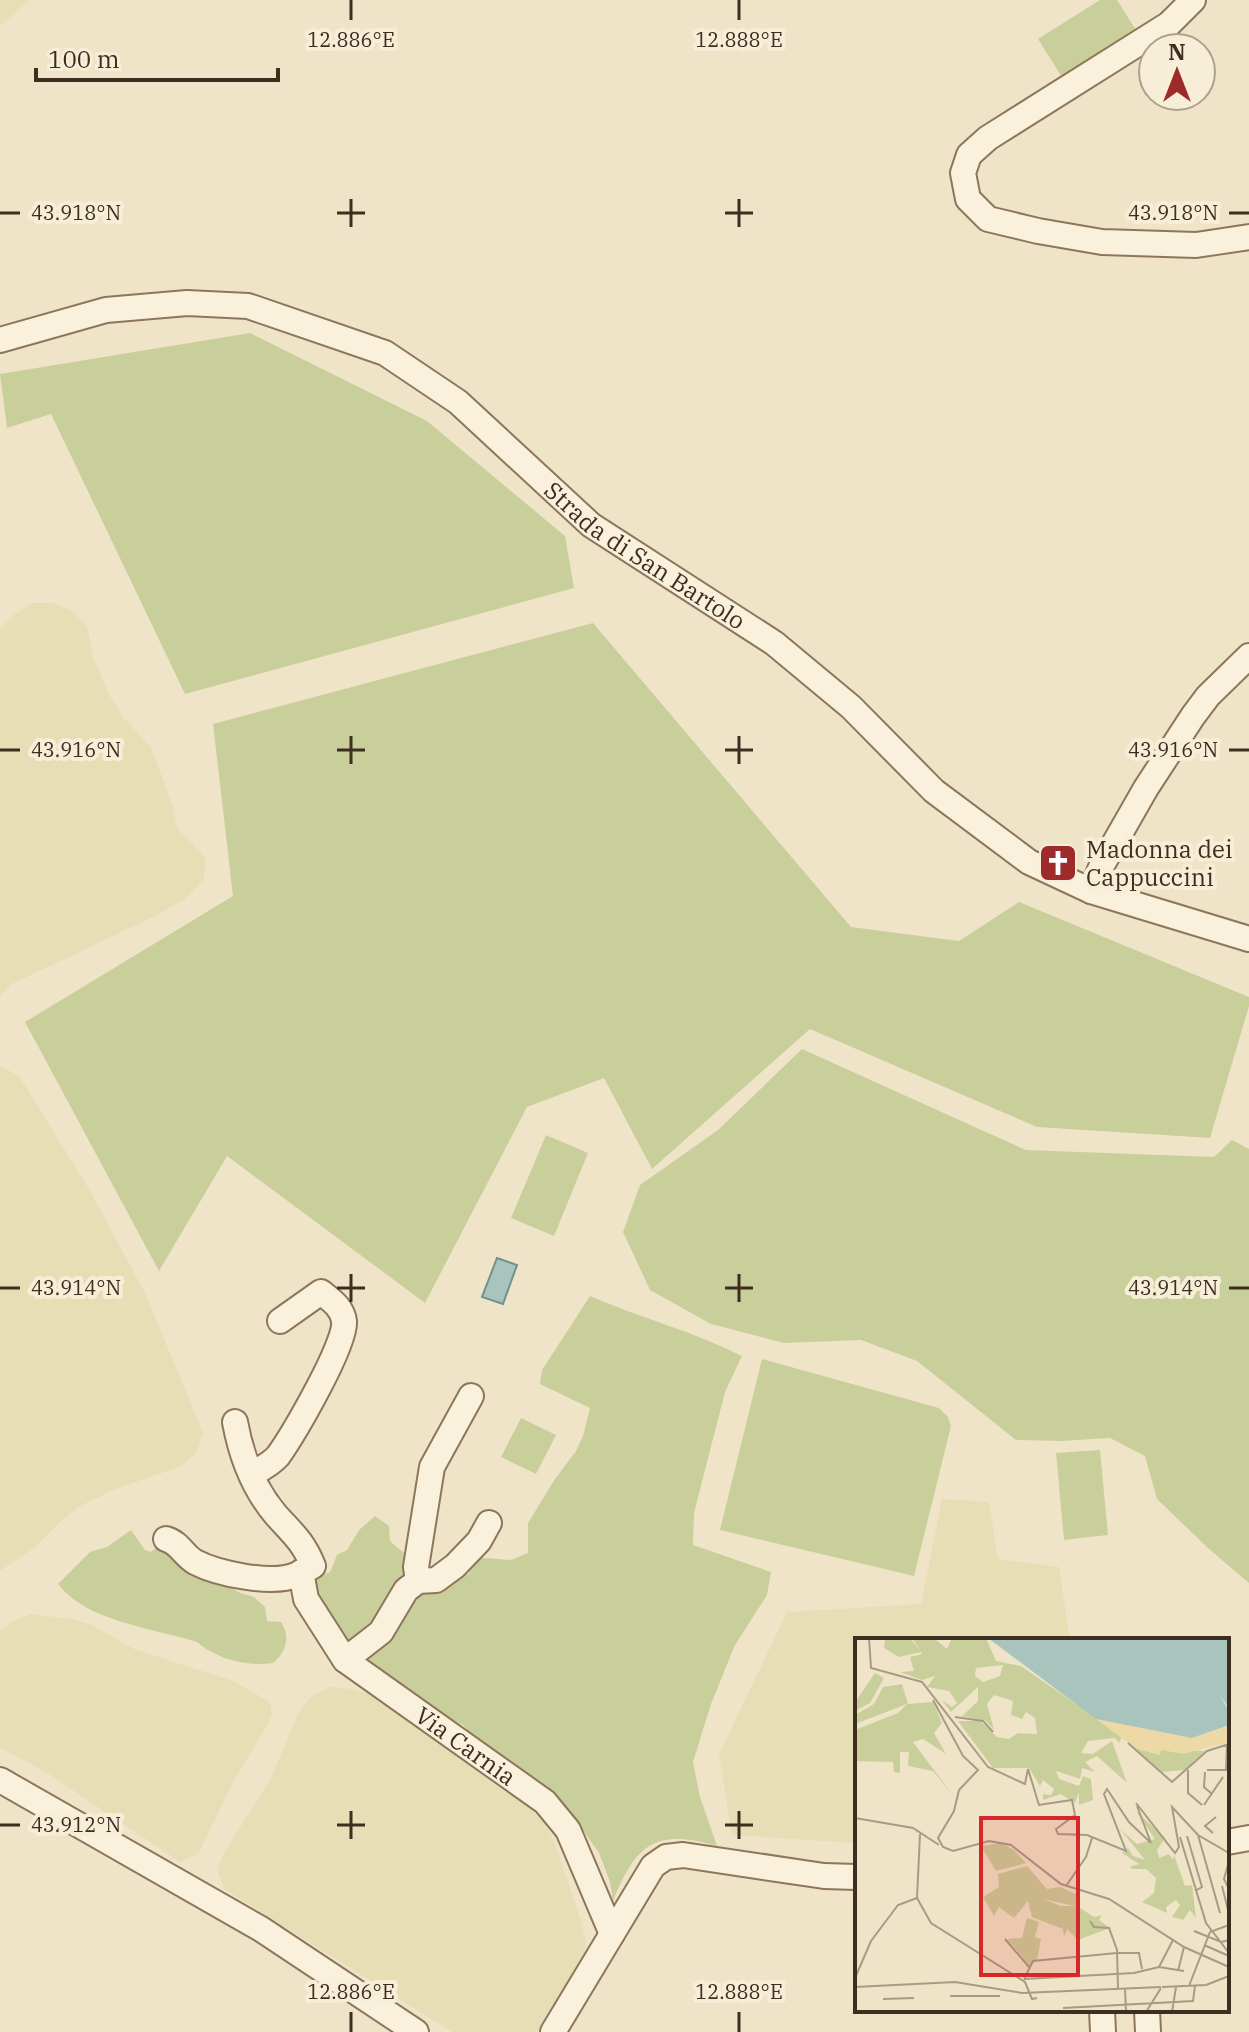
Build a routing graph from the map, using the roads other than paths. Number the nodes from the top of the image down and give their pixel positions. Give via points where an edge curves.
1 (1193, 0) edge
2 (1249, 237) edge
3 (0, 340) edge
4 (1249, 656) edge
5 (1091, 891) junction
6 (1249, 939) edge
7 (280, 1321) dead end
8 (471, 1396) dead end
9 (235, 1422) dead end
10 (252, 1474) junction
11 (489, 1523) dead end
12 (166, 1539) dead end
13 (301, 1572) junction
14 (418, 1581) junction
15 (345, 1660) junction
16 (0, 1780) edge
17 (1249, 1838) edge
18 (1229, 1842) edge
19 (855, 1877) edge
20 (612, 1934) junction
21 (1102, 2012) edge
22 (1147, 2012) edge
23 (416, 2032) edge
24 (553, 2032) edge
25 (1103, 2032) edge
26 (1148, 2032) edge

1 - 2 street via 1169,24 988,138 969,155 963,173 968,199 988,219 1102,242 1196,245
3 - 5 street, Strada di San Bartolo via 106,310 202,304 248,306 385,353 458,402 591,525 774,643 851,707 934,791 1029,862
4 - 5 street via 1208,696 1185,729 1146,788
5 - 6 street, Strada di San Bartolo
7 - 10 street via 321,1292 342,1314 343,1335 277,1457
8 - 14 street via 432,1467
9 - 10 street
10 - 13 street, Via Carnia via 308,1555 313,1566
11 - 14 street via 455,1566 436,1580
12 - 13 street via 199,1564 232,1574 276,1578
13 - 15 street, Via Carnia via 306,1599
14 - 15 street via 406,1590 381,1632
15 - 20 street, Via Carnia via 545,1802 568,1830
16 - 23 street via 261,1929
17 - 18 street
19 - 20 street via 666,1857 653,1866
20 - 24 street
21 - 25 street
22 - 26 street

